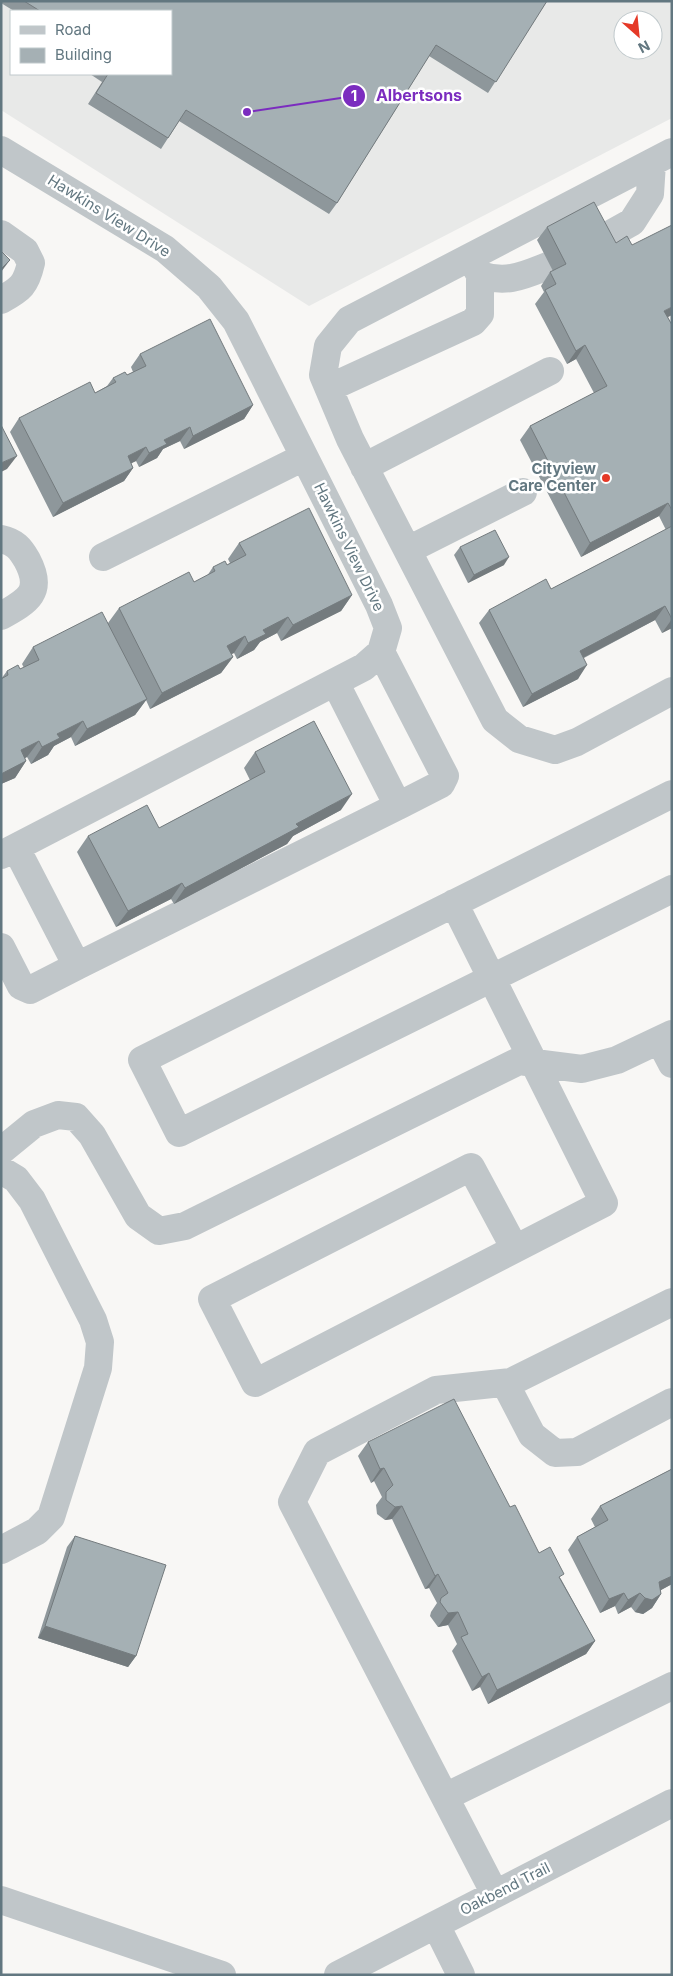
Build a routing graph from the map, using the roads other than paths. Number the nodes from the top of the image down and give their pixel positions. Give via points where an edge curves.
1 (1, 150) edge
2 (662, 158) edge
3 (1, 234) edge
4 (598, 241) edge
5 (550, 265) dead end
6 (475, 266) junction
7 (1, 300) edge
8 (550, 372) dead end
9 (329, 388) junction
10 (304, 456) junction
11 (364, 467) junction
12 (523, 492) dead end
13 (1, 539) edge
14 (408, 550) junction
15 (103, 557) dead end
16 (1, 616) edge
17 (382, 652) junction
18 (335, 682) junction
19 (672, 691) edge
20 (672, 794) edge
21 (398, 806) junction
22 (9, 851) edge
23 (672, 889) edge
24 (454, 903) junction
25 (1, 947) edge
26 (77, 966) junction
27 (493, 978) junction
28 (666, 1037) edge
29 (536, 1063) junction
30 (672, 1064) edge
31 (1, 1151) edge
32 (1, 1170) edge
33 (515, 1249) junction
34 (672, 1302) edge
35 (505, 1383) junction
36 (672, 1402) edge
37 (1, 1550) edge
38 (672, 1686) edge
39 (445, 1797) junction
40 (672, 1803) edge
41 (495, 1894) junction
42 (1, 1900) edge
43 (436, 1925) junction
44 (222, 1975) edge
45 (338, 1975) edge
46 (461, 1975) edge

1 - 10 street, Hawkins View Drive via 165,249 209,286 236,321
2 - 4 street via 650,194 632,222
2 - 6 street
3 - 7 street via 25,251 31,263 27,280 16,292
5 - 6 street via 519,277 496,280
6 - 9 street via 349,320 328,346 323,374
6 - 9 street via 480,314 474,322
8 - 11 street
9 - 11 street
10 - 15 street
10 - 17 street, Hawkins View Drive via 379,605 388,628
11 - 14 street
12 - 14 street
13 - 16 street via 20,548 35,575 34,587 23,604
14 - 19 street via 495,720 519,739 555,750 578,742
17 - 18 street via 364,667
17 - 21 street via 445,776 442,784
18 - 21 street
18 - 22 street
20 - 24 street
21 - 26 street
22 - 26 street
23 - 27 street
24 - 27 street
24 - 27 street via 142,1060 179,1133
25 - 26 street via 21,986 30,990
27 - 29 street
28 - 29 street via 617,1060 582,1069
28 - 30 street
29 - 31 street via 519,1061 185,1226 159,1231 138,1216 92,1135 76,1118 58,1115 34,1124
29 - 33 street via 604,1203
32 - 37 street via 16,1180 32,1200 93,1320 100,1342 98,1368 51,1517 37,1531
33 - 33 street via 255,1383 212,1299 471,1167
34 - 35 street
35 - 36 street via 532,1435 555,1454 578,1452
35 - 39 street via 436,1390 317,1452 292,1502
38 - 39 street
39 - 41 street
40 - 41 street, Oakbend Trail
41 - 43 street, Oakbend Trail
42 - 44 street
43 - 45 street, Oakbend Trail
43 - 46 street

